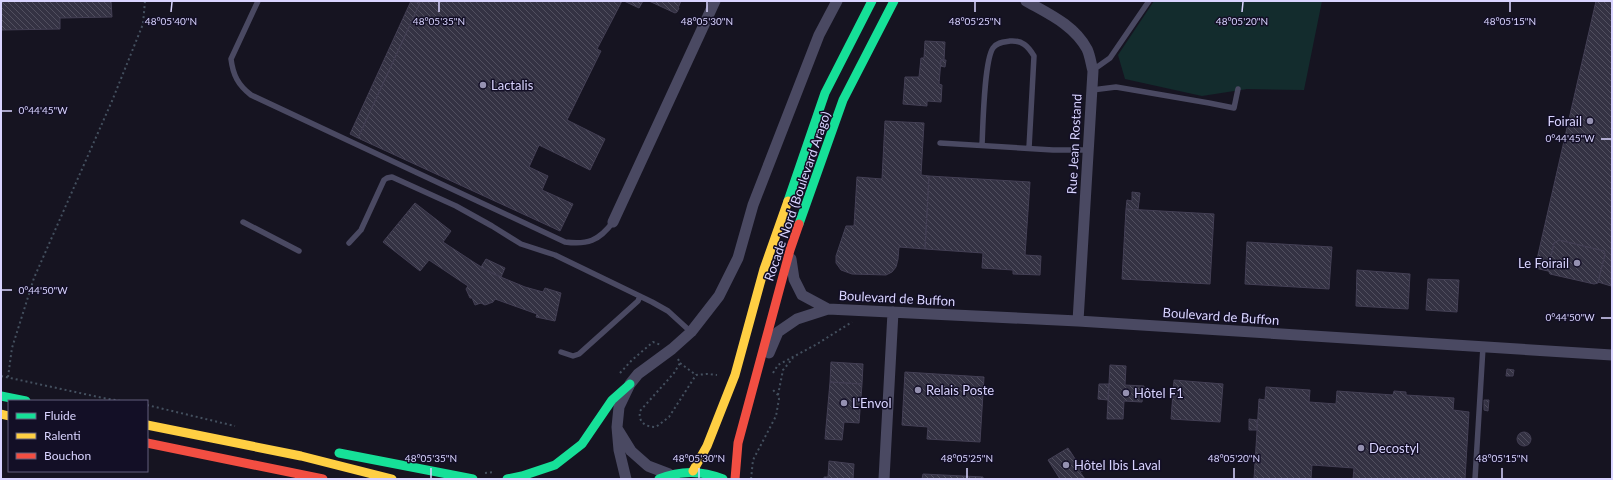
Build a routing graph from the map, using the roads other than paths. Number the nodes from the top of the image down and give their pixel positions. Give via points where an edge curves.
1 (258, 1) edge
2 (715, 1) edge
3 (837, 1) edge
4 (872, 1) edge
5 (894, 1) edge
6 (1026, 1) edge
7 (1149, 1) edge
8 (1092, 70) junction
9 (1238, 89) dead end
10 (1091, 90) junction
11 (940, 143) dead end
12 (982, 145) junction
13 (1029, 148) junction
14 (1088, 150) junction
15 (243, 222) dead end
16 (613, 222) joint
17 (350, 243) dead end
18 (790, 250) junction
19 (299, 251) dead end
20 (640, 296) junction
21 (828, 309) junction
22 (893, 312) junction
23 (1078, 321) junction
24 (691, 332) junction
25 (1483, 347) junction
26 (561, 352) dead end
27 (1612, 355) edge
28 (630, 384) junction
29 (1, 396) edge
30 (21, 400) edge
31 (748, 402) junction
32 (148, 425) edge
33 (616, 427) junction
34 (148, 443) edge
35 (312, 449) dead end
36 (327, 452) dead end
37 (291, 454) junction
38 (693, 471) junction
39 (476, 476) edge
40 (664, 477) edge
41 (323, 479) edge
42 (392, 479) edge
43 (507, 479) edge
44 (626, 479) edge
45 (723, 479) edge
46 (735, 479) edge
47 (884, 479) edge
48 (1475, 479) edge

1 - 16 lane via 231,59 237,80 251,95 565,242 576,244 599,238
2 - 16 street
3 - 24 street via 819,35 753,205 738,258 719,296
4 - 38 main road via 825,93 764,269 735,375 707,446
5 - 18 main road, Rocade Nord (Boulevard Arago) via 843,100
6 - 8 street, Rue Jean Rostand via 1063,22 1078,36 1087,50
7 - 8 lane via 1110,58
8 - 10 street, Rue Jean Rostand
9 - 10 lane via 1234,108 1116,87
10 - 14 street, Rue Jean Rostand
11 - 12 lane
12 - 13 lane
12 - 13 lane via 988,63 994,47 1001,42 1017,41 1028,46 1034,56
13 - 14 lane
14 - 23 street, Rue Jean Rostand
15 - 19 lane
17 - 20 lane via 361,230 384,180 392,177 456,206 521,244 555,255
18 - 21 street via 794,279 802,295
18 - 31 main road, Rocade Nord (Boulevard Arago)
20 - 24 lane via 668,311
20 - 26 lane via 638,301 579,354 573,356
21 - 22 street, Boulevard de Buffon
21 - 31 street via 796,319 778,332
22 - 23 street, Boulevard de Buffon
22 - 47 street
23 - 25 street, Boulevard de Buffon
24 - 28 street
25 - 27 street, Boulevard de Buffon
25 - 48 lane
28 - 33 street via 619,408
28 - 43 main road via 612,400 582,444 555,465
29 - 30 main road
31 - 46 main road, Rocade Nord (Boulevard Arago) via 738,443
32 - 37 main road
33 - 40 street via 631,451
33 - 44 street
34 - 41 main road
35 - 37 main road
36 - 39 main road
37 - 42 main road
38 - 40 main road
38 - 45 main road

